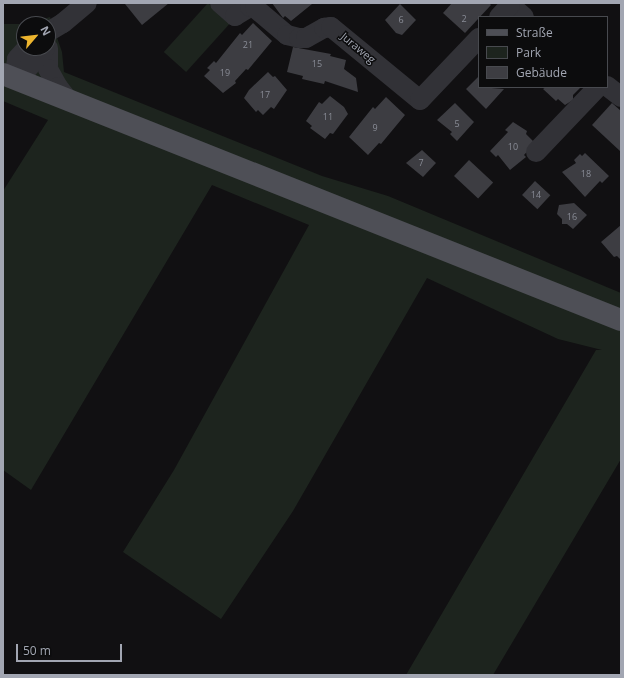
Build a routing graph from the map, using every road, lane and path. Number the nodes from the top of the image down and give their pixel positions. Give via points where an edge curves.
1 (87, 3) edge
2 (220, 3) edge
3 (56, 27) edge
4 (478, 39) edge
5 (16, 53) edge
6 (19, 56) edge
7 (36, 56) edge
8 (47, 56) edge
9 (3, 58) edge
10 (11, 78) edge
11 (608, 87) edge
12 (597, 88) edge
13 (621, 97) edge
14 (69, 100) junction
15 (536, 152) dead end
16 (621, 320) edge

1 - 3 street
2 - 4 street, Juraweg via 235,16 250,7 255,8 287,35 298,38 306,38 331,27 420,100
5 - 9 street
6 - 10 street
7 - 10 street
8 - 14 street via 48,69
10 - 14 main road
11 - 13 street
12 - 15 street
14 - 16 main road

